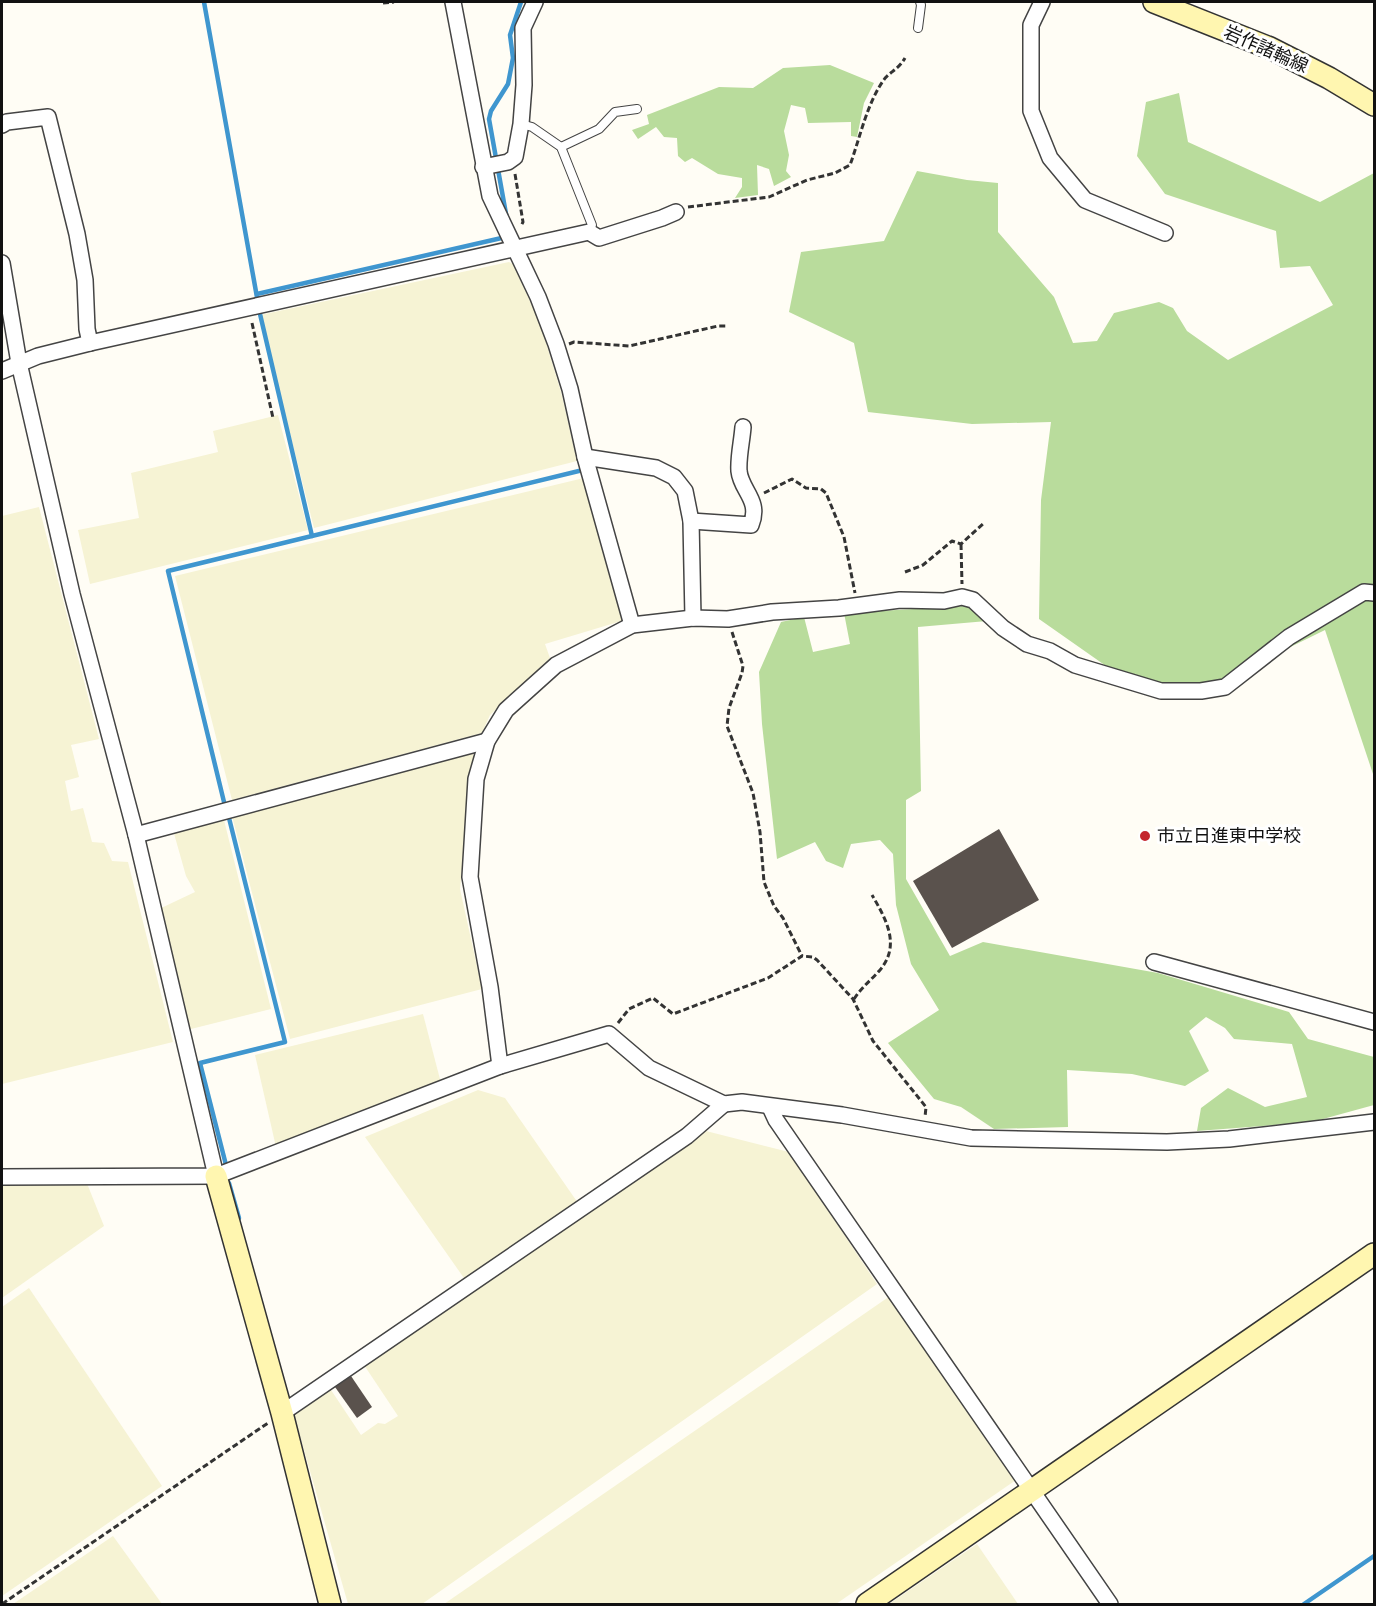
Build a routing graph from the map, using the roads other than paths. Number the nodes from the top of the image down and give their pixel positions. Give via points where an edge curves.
1 (453, 2) edge
2 (535, 2) edge
3 (920, 2) edge
4 (1042, 2) edge
5 (1154, 2) edge
6 (918, 28) dead end
7 (1374, 105) edge
8 (637, 109) dead end
9 (521, 123) junction
10 (2, 124) edge
11 (561, 147) junction
12 (483, 167) junction
13 (676, 212) road end
14 (589, 232) junction
15 (1165, 233) dead end
16 (515, 249) junction
17 (2, 263) edge
18 (90, 343) junction
19 (19, 363) junction
20 (2, 371) edge
21 (743, 427) dead end
22 (585, 457) junction
23 (691, 520) junction
24 (1374, 593) edge
25 (693, 618) junction
26 (632, 625) junction
27 (487, 741) junction
28 (136, 835) junction
29 (1154, 962) dead end
30 (1374, 1022) edge
31 (500, 1066) junction
32 (724, 1104) junction
33 (770, 1107) junction
34 (1374, 1122) edge
35 (216, 1176) junction
36 (2, 1177) edge
37 (1374, 1254) edge
38 (282, 1413) junction
39 (1033, 1491) junction
40 (330, 1605) edge
41 (867, 1605) edge
42 (1110, 1605) edge

1 - 12 street
2 - 9 street via 523,28
3 - 6 lane
4 - 15 street via 1031,26 1031,111 1050,158 1085,200
5 - 7 street, 岩作諸輪線 via 1270,48
8 - 11 lane via 615,112 598,129
9 - 11 lane
9 - 12 street via 515,157
10 - 18 street via 48,117 77,234
11 - 14 lane via 592,225
12 - 16 street via 490,196
13 - 14 street via 599,238
14 - 16 street
16 - 18 street
16 - 22 street via 557,347
17 - 19 street
18 - 19 street
19 - 20 street
19 - 28 street via 72,594
21 - 23 street via 739,472 751,498 755,516 751,525
22 - 23 street via 656,468 674,477 685,491
22 - 26 street
23 - 25 street
24 - 25 street via 1364,592 1289,637 1226,687 1201,691 1161,691 1075,665 1027,644 1003,628 974,600 962,597 728,619
25 - 26 street
26 - 27 street via 556,665 506,710
27 - 28 street
27 - 31 street via 476,779 470,877
28 - 35 street
29 - 30 street
31 - 32 street via 609,1034 649,1068
31 - 35 street
32 - 33 street via 742,1102
32 - 38 street via 687,1136
33 - 34 street via 842,1115 971,1138 1167,1142
33 - 39 street
35 - 36 street
35 - 38 street
37 - 39 street
38 - 40 street
39 - 41 street
39 - 42 street

